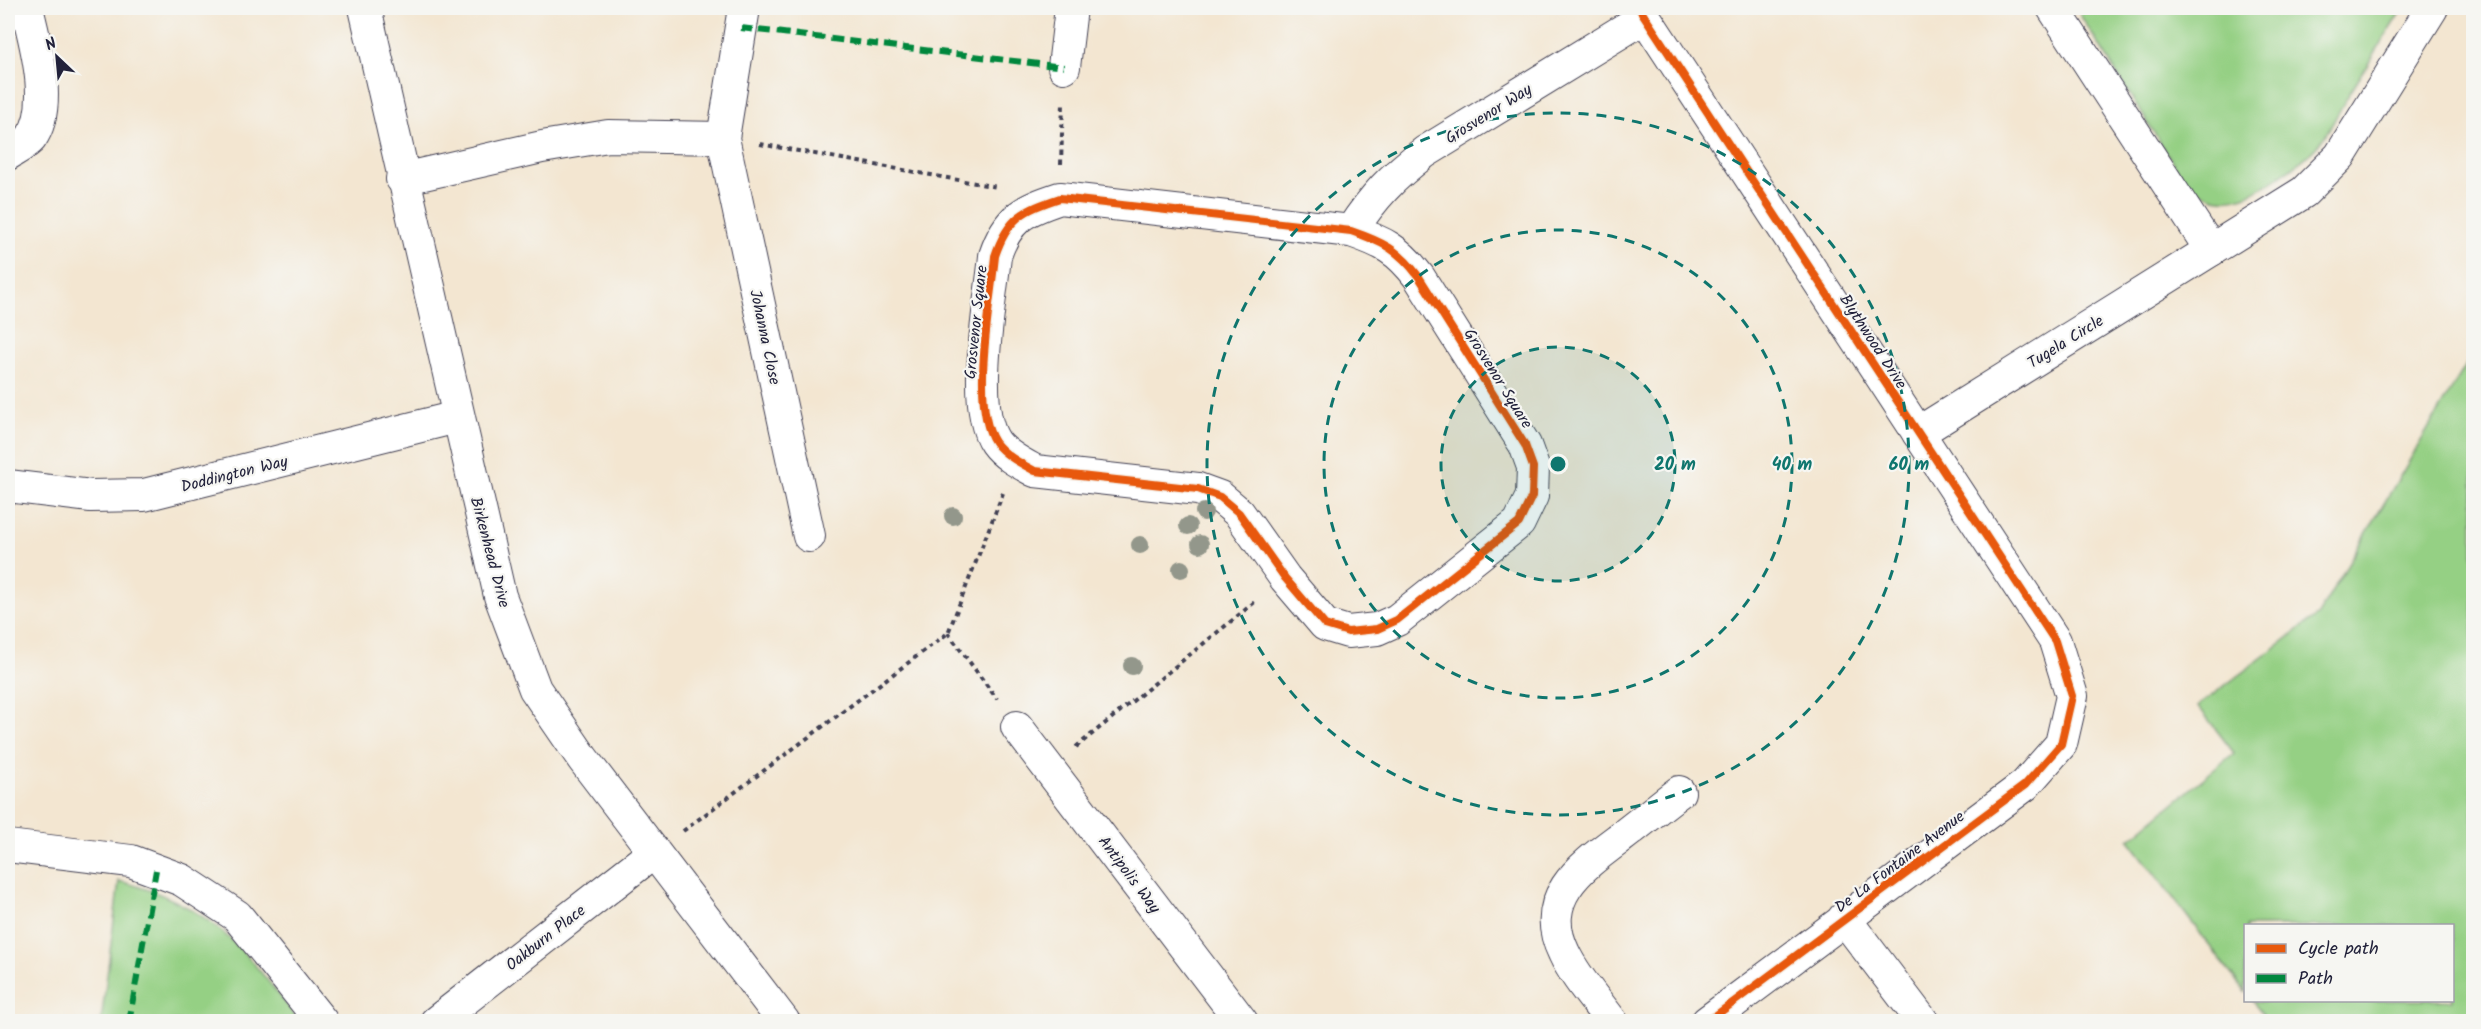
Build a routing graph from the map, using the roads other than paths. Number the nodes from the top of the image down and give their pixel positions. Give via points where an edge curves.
1 (27, 8) edge
2 (365, 8) edge
3 (744, 8) edge
4 (1071, 8) edge
5 (2053, 8) edge
6 (2432, 8) edge
7 (1642, 12) edge
8 (1064, 67) road end
9 (723, 138) junction
10 (8, 154) edge
11 (402, 179) junction
12 (1351, 231) junction
13 (2211, 250) junction
14 (457, 417) junction
15 (1918, 433) junction
16 (8, 486) edge
17 (809, 536) dead end
18 (2072, 696) joint
19 (1017, 727) road end
20 (1679, 792) dead end
21 (8, 846) edge
22 (653, 854) junction
23 (1844, 918) junction
24 (322, 1022) edge
25 (436, 1022) edge
26 (784, 1022) edge
27 (1242, 1022) edge
28 (1612, 1022) edge
29 (1707, 1022) edge
30 (1923, 1022) edge

1 - 10 street via 38,55 40,113 31,138
2 - 11 street, Birkenhead Drive
3 - 9 street, Johanna Close
4 - 8 street
5 - 13 street
6 - 13 street, Tugela Circle via 2340,156 2304,192
7 - 12 street, Grosvenor Way via 1425,152 1392,177
7 - 15 street, Blythwood Drive
9 - 11 street via 608,136
9 - 17 street, Johanna Close
11 - 14 street, Birkenhead Drive
12 - 12 street, Grosvenor Square via 1385,242 1407,260 1525,445 1533,467 1532,496 1519,523 1397,620 1377,629 1348,632 1325,625 1285,578 1239,513 1220,497 1198,489 1035,471 1016,461 995,442 982,390 995,256 1002,236 1025,210 1060,198
13 - 15 street, Tugela Circle
14 - 16 street, Doddington Way via 144,495 91,496
14 - 22 street, Birkenhead Drive via 500,596 536,689
15 - 18 street, Blythwood Drive via 2055,641
18 - 23 street, De La Fontaine Avenue via 2061,744 2025,785
19 - 27 street, Antipolis Way
20 - 28 street via 1581,867 1555,910 1556,932 1564,954
21 - 24 street via 131,861 182,880 237,916
22 - 25 street, Oakburn Place
22 - 26 street, Birkenhead Drive
23 - 29 street, De La Fontaine Avenue
23 - 30 street

